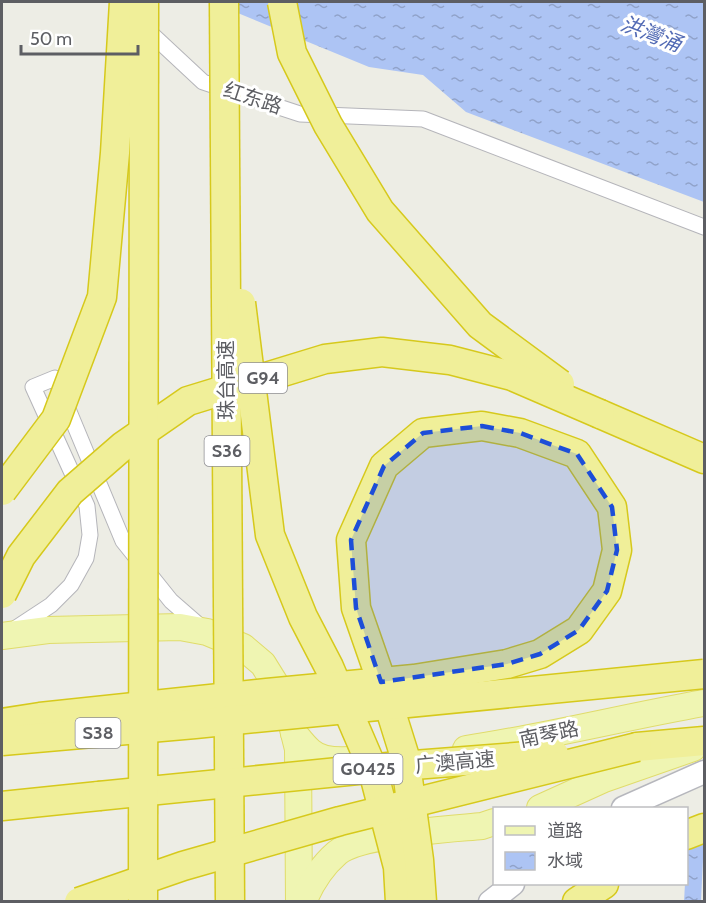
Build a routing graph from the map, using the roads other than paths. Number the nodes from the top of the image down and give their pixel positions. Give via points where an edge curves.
1 (115, 2) edge
2 (124, 2) edge
3 (144, 2) edge
4 (224, 2) edge
5 (282, 2) edge
6 (225, 169) junction
7 (705, 227) edge
8 (600, 414) junction
9 (705, 459) edge
10 (2, 491) edge
11 (2, 594) edge
12 (207, 632) junction
13 (5, 634) edge
14 (705, 674) edge
15 (705, 703) edge
16 (2, 723) edge
17 (294, 733) junction
18 (2, 741) edge
19 (705, 743) edge
20 (637, 747) junction
21 (705, 772) edge
22 (2, 806) edge
23 (542, 807) edge
24 (624, 807) edge
25 (493, 822) edge
26 (705, 828) edge
27 (688, 835) edge
28 (512, 885) edge
29 (602, 885) edge
30 (79, 902) edge
31 (143, 902) edge
32 (230, 902) edge
33 (301, 902) edge
34 (400, 902) edge
35 (422, 902) edge
36 (490, 902) edge
37 (577, 902) edge

1 - 7 street, 红东路 via 203,82 300,114 423,119
2 - 10 highway, bridge via 116,153 102,297 56,418
3 - 31 highway, bridge
4 - 6 highway, 珠台高速 / S36, bridge
5 - 8 highway, bridge via 292,53 328,125 380,211 480,325
6 - 32 highway, 珠台高速 / S36, bridge
6 - 34 highway, bridge via 270,535 372,767 398,867
8 - 9 highway, G94
8 - 11 highway, G94, bridge via 512,376 450,360 382,352 325,359 188,401 123,446 70,492 21,556
12 - 13 main road via 180,627
12 - 13 street via 171,601 123,541 55,378 33,387 87,506 90,535 86,558 71,585 51,606
12 - 17 main road via 243,647 263,664 286,701
14 - 18 highway, S38, bridge
15 - 17 main road, 南琴路 via 507,743 345,761 311,753
16 - 35 highway, bridge via 64,714 267,693 368,683 380,682 391,681 414,679 507,664 540,654 579,630 607,591 617,550 612,507 577,454 520,432 482,426 423,432 384,466 351,540 356,608 380,677 383,687 386,697 389,707 392,717 405,757
17 - 33 main road via 298,749
19 - 20 highway, 广澳高速 / G0425
19 - 23 main road via 604,779
20 - 22 highway, 广澳高速 / G0425, bridge via 388,767
20 - 30 highway, bridge via 340,821 183,866
21 - 24 main road
25 - 33 main road via 371,838 339,851 313,880
26 - 27 highway
28 - 36 main road
29 - 37 highway

